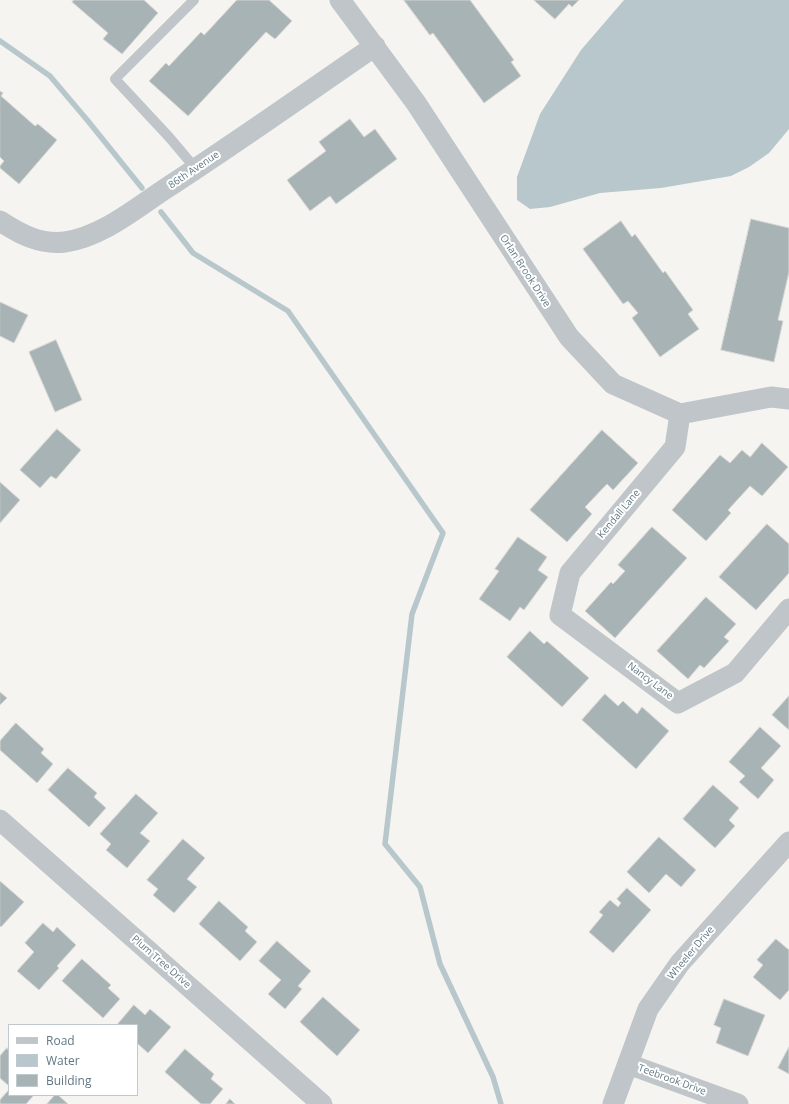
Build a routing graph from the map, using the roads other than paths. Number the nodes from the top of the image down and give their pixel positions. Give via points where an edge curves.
1 (194, 0) edge
2 (340, 0) edge
3 (375, 46) junction
4 (196, 169) junction
5 (0, 221) edge
6 (789, 399) edge
7 (680, 414) junction
8 (789, 610) edge
9 (560, 615) joint
10 (0, 820) edge
11 (789, 842) edge
12 (628, 1064) junction
13 (322, 1104) edge
14 (613, 1104) edge
15 (738, 1104) edge

1 - 4 lane via 115,79
2 - 3 street, Orlan Brook Drive
3 - 4 street, 86th Avenue
3 - 7 street, Orlan Brook Drive via 416,103 569,337 613,384
4 - 5 street, 86th Avenue via 89,236 65,242 40,242 18,233
6 - 7 street via 771,397
7 - 9 street, Kendall Lane via 675,447 570,573
8 - 9 street, Nancy Lane via 735,673 678,703
10 - 13 street, Plum Tree Drive
11 - 12 street, Wheeler Drive via 680,963 648,1009
12 - 14 street, Wheeler Drive
12 - 15 street, Teebrook Drive

